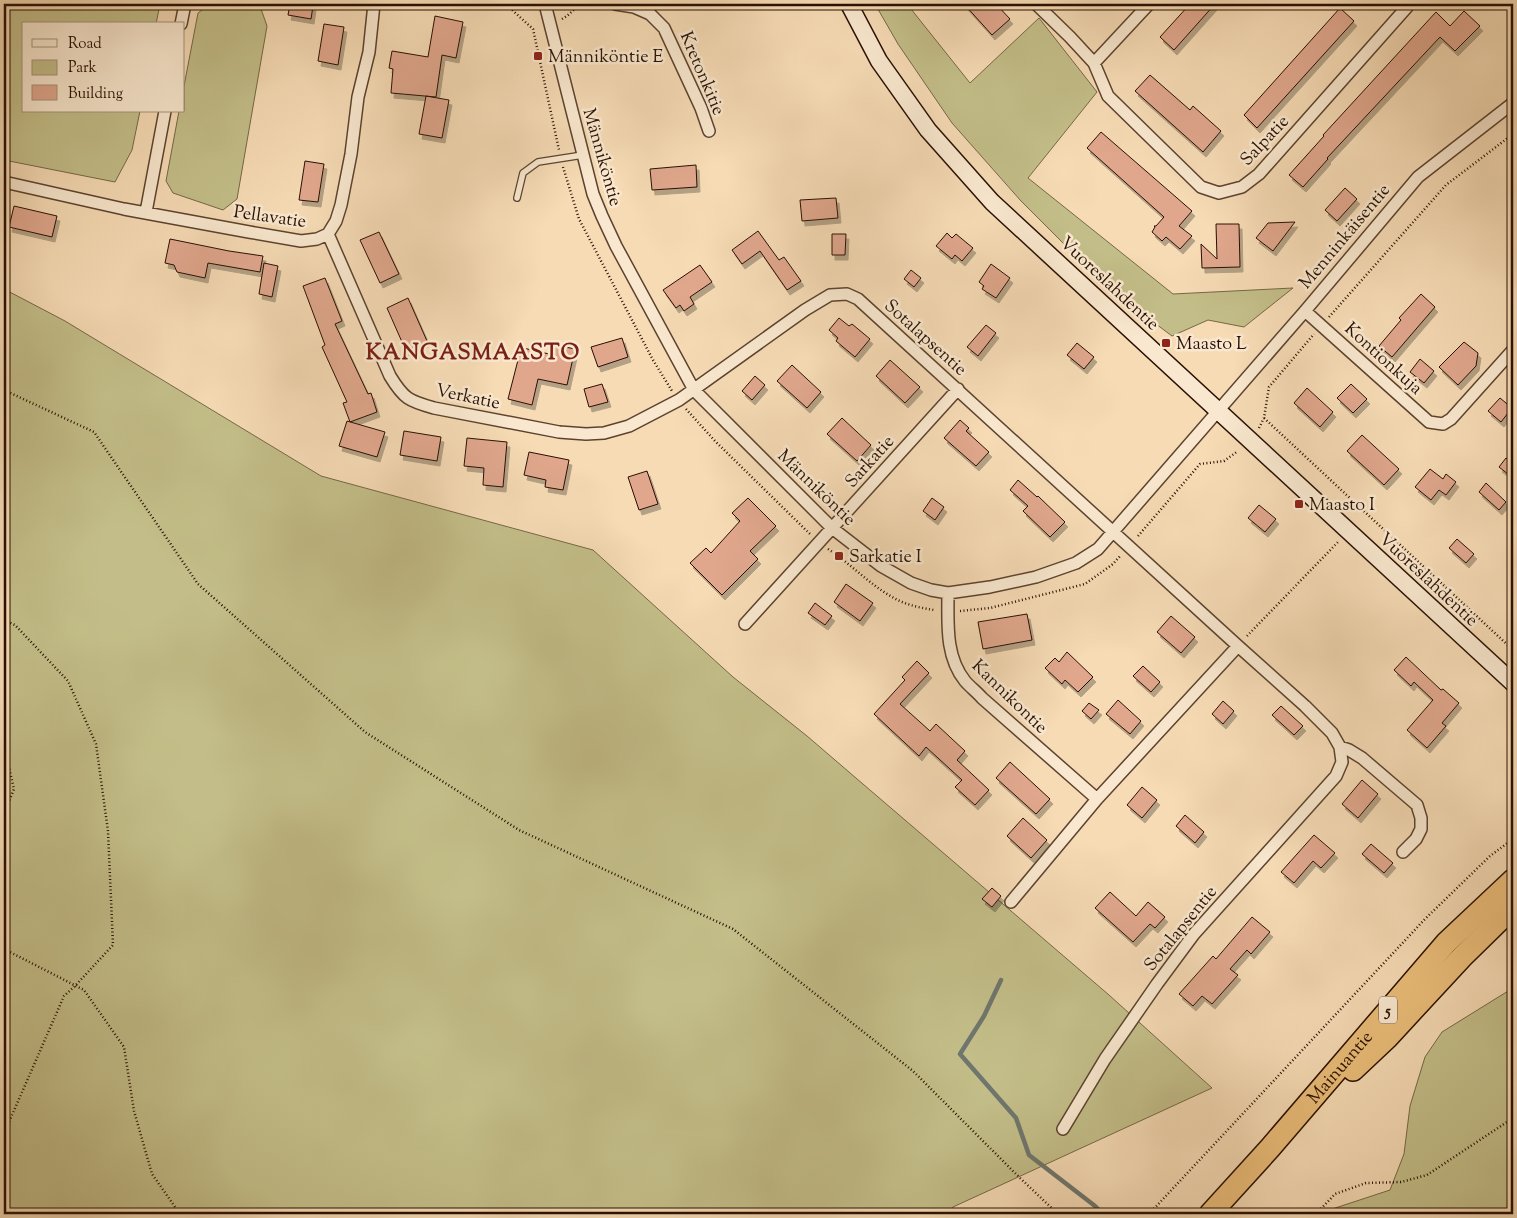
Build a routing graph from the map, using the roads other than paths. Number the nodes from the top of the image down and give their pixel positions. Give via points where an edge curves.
1 (184, 4) edge
2 (374, 4) edge
3 (545, 4) edge
4 (615, 4) edge
5 (849, 4) edge
6 (1036, 4) edge
7 (1149, 4) edge
8 (1408, 4) edge
9 (181, 22) edge
10 (1094, 63) junction
11 (1513, 103) edge
12 (165, 112) edge
13 (708, 130) dead end
14 (583, 155) junction
15 (4, 182) edge
16 (517, 198) dead end
17 (146, 212) junction
18 (328, 234) junction
19 (1304, 311) junction
20 (1513, 350) edge
21 (958, 389) junction
22 (694, 390) junction
23 (1218, 409) junction
24 (832, 528) junction
25 (1114, 532) junction
26 (948, 593) junction
27 (745, 624) dead end
28 (1238, 646) junction
29 (1513, 683) edge
30 (1340, 747) junction
31 (1097, 799) junction
32 (1403, 852) dead end
33 (1513, 880) edge
34 (1011, 902) dead end
35 (1513, 907) edge
36 (1063, 1129) dead end
37 (1270, 1148) junction
38 (1210, 1214) edge

1 - 9 street
2 - 18 street, Pellavatie via 369,52 358,97 341,205
3 - 14 street, Männiköntie
4 - 13 street, Kretonkitie via 650,14 664,28
5 - 23 street, Vuoreslahdentie via 879,61 928,130 992,202
6 - 10 street, Salpatie
7 - 10 street
8 - 10 street, Salpatie via 1259,174 1242,187 1219,193 1200,187 1108,96
11 - 19 street, Menninkäisentie via 1418,177
12 - 17 street
14 - 16 lane via 538,162 523,173
14 - 22 street, Männiköntie via 594,194 616,246
15 - 17 street, Pellavatie
17 - 18 street, Pellavatie via 301,241
18 - 22 street, Verkatie via 390,376 399,391 416,403 559,432 586,434 629,426
19 - 20 street, Kontionkuja via 1429,422 1443,424 1451,419
19 - 23 street, Menninkäisentie
21 - 22 street, Sotalapsentie via 858,299 847,294 830,295 805,310
21 - 24 street, Sarkatie
21 - 25 street, Sotalapsentie
22 - 24 street, Männiköntie
23 - 25 street, Männiköntie
23 - 29 street, Vuoreslahdentie
24 - 26 street, Männiköntie via 881,566 911,583
24 - 27 street, Sarkatie
25 - 26 street, Männiköntie via 1098,549 1076,563 1027,579
25 - 28 street, Sotalapsentie
26 - 31 street, Kannikontie via 951,654 965,681
28 - 30 street, Sotalapsentie via 1305,706 1332,733
28 - 31 street
30 - 32 street via 1362,758 1417,806 1421,829
30 - 36 street, Sotalapsentie via 1342,762 1336,776 1194,934 1105,1059
31 - 34 street
33 - 37 highway, Mainuantie / 5 via 1446,943
35 - 37 highway, Mainuantie / 5 via 1387,1038
37 - 38 highway, Mainuantie / 5

